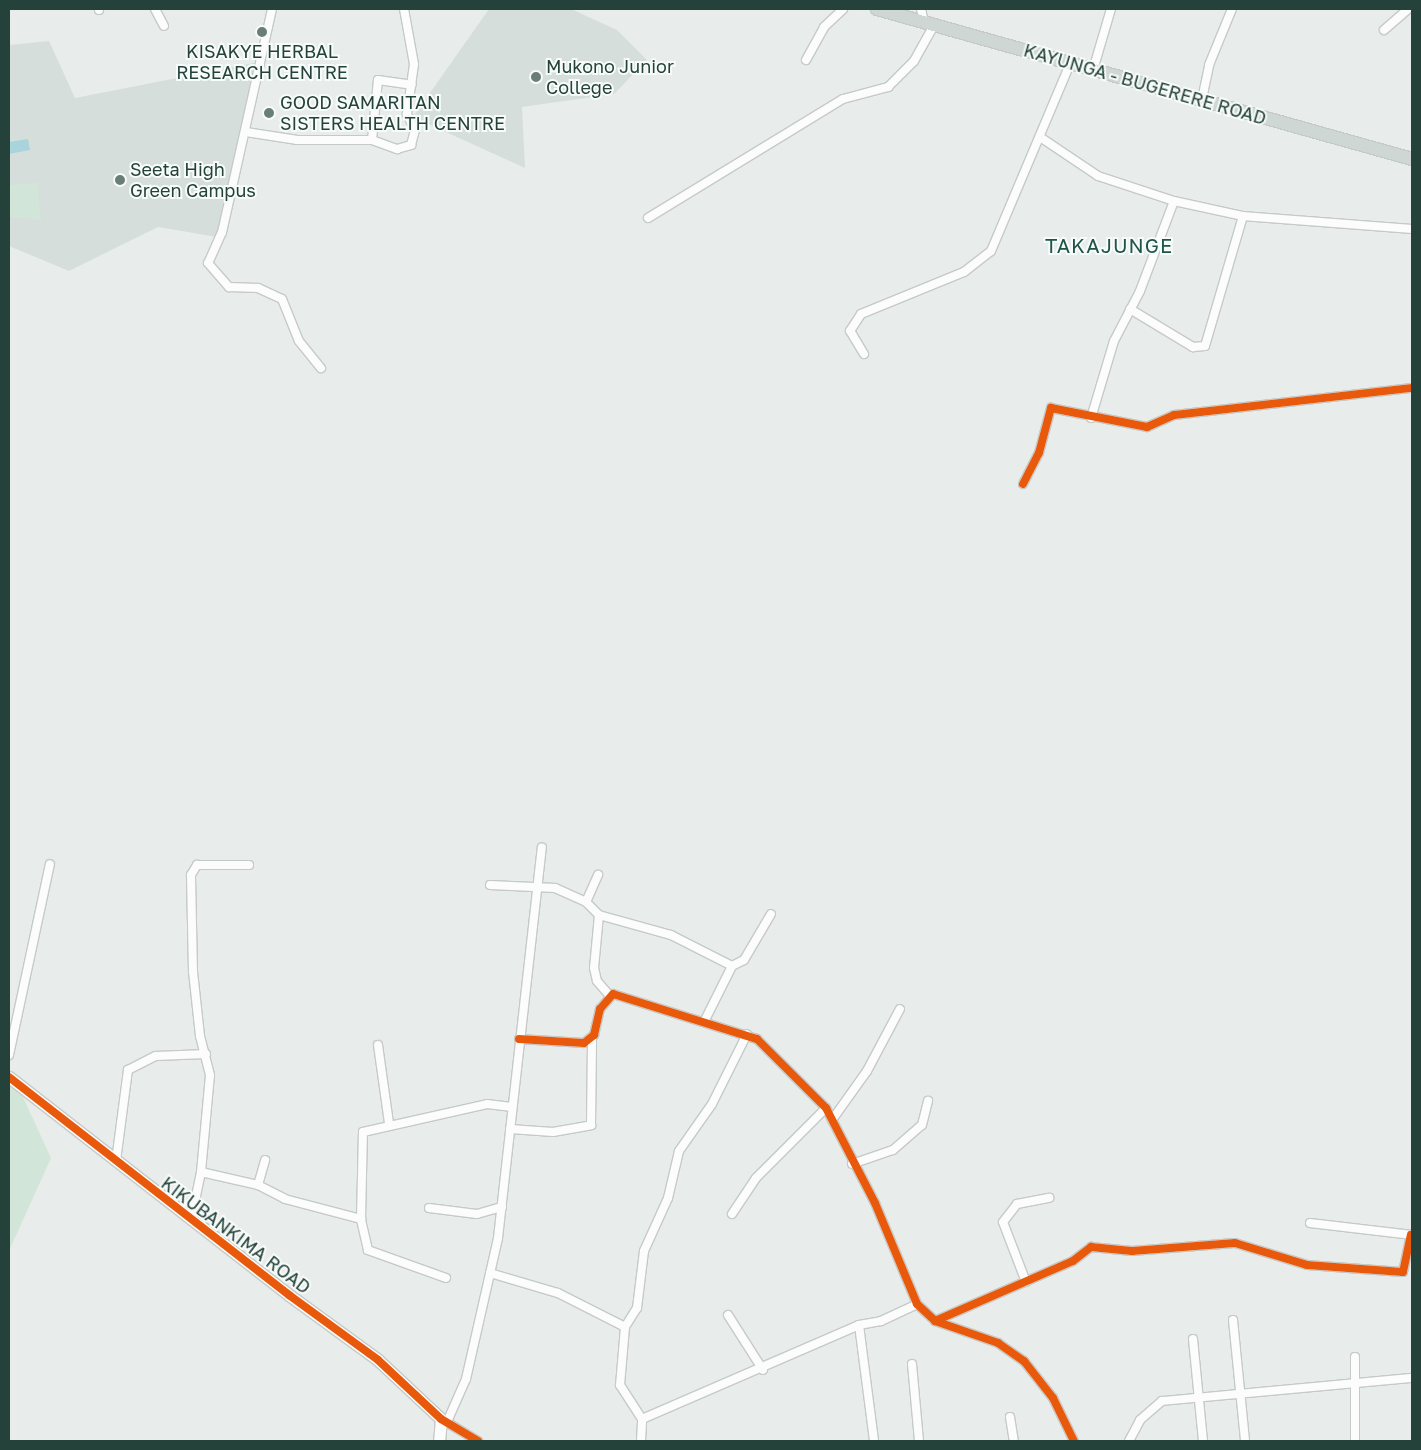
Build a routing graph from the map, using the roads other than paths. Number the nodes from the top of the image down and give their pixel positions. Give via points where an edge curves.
1 (155, 9) edge
2 (272, 9) edge
3 (404, 9) edge
4 (844, 9) edge
5 (878, 9) edge
6 (921, 9) edge
7 (1111, 9) edge
8 (1232, 9) edge
9 (1408, 9) edge
10 (929, 24) junction
11 (164, 26) dead end
12 (1384, 30) dead end
13 (806, 60) dead end
14 (1070, 64) junction
15 (1093, 70) junction
16 (412, 85) junction
17 (1202, 99) junction
18 (246, 132) junction
19 (1040, 137) junction
20 (372, 140) junction
21 (1412, 159) edge
22 (1174, 201) junction
23 (1243, 216) junction
24 (648, 218) dead end
25 (1412, 229) edge
26 (1130, 309) junction
27 (864, 354) dead end
28 (321, 368) dead end
29 (1412, 388) edge
30 (1091, 418) junction
31 (1023, 484) dead end
32 (542, 847) dead end
33 (50, 864) dead end
34 (249, 865) dead end
35 (598, 875) dead end
36 (490, 885) dead end
37 (536, 888) junction
38 (586, 902) junction
39 (771, 914) dead end
40 (599, 915) junction
41 (732, 966) junction
42 (609, 995) junction
43 (900, 1009) dead end
44 (706, 1020) junction
45 (747, 1034) junction
46 (520, 1039) junction
47 (592, 1039) junction
48 (378, 1045) dead end
49 (206, 1054) junction
50 (9, 1055) edge
51 (9, 1078) edge
52 (928, 1101) dead end
53 (512, 1107) junction
54 (826, 1108) junction
55 (832, 1120) junction
56 (389, 1123) junction
57 (510, 1129) junction
58 (265, 1160) dead end
59 (116, 1161) junction
60 (852, 1164) junction
61 (201, 1172) junction
62 (258, 1185) junction
63 (1050, 1198) dead end
64 (502, 1207) junction
65 (429, 1208) dead end
66 (732, 1214) dead end
67 (361, 1219) junction
68 (191, 1220) junction
69 (1310, 1222) dead end
70 (1411, 1235) edge
71 (490, 1273) junction
72 (446, 1278) dead end
73 (1026, 1282) junction
74 (917, 1304) junction
75 (728, 1315) dead end
76 (1233, 1320) dead end
77 (935, 1321) junction
78 (859, 1324) junction
79 (625, 1327) junction
80 (1194, 1339) dead end
81 (1355, 1357) dead end
82 (912, 1364) dead end
83 (763, 1370) junction
84 (1412, 1378) edge
85 (1355, 1382) junction
86 (1237, 1390) junction
87 (1198, 1396) junction
88 (1010, 1417) dead end
89 (642, 1419) junction
90 (444, 1420) junction
91 (439, 1441) edge
92 (478, 1441) edge
93 (641, 1441) edge
94 (874, 1441) edge
95 (920, 1441) edge
96 (1014, 1441) edge
97 (1074, 1441) edge
98 (1129, 1441) edge
99 (1203, 1441) edge
100 (1246, 1441) edge
101 (1355, 1441) edge

1 - 11 street
2 - 18 street
3 - 16 street via 413,46
4 - 13 street via 824,27
5 - 10 main road, KAYUNGA - BUGERERE ROAD
6 - 10 street
7 - 15 street
8 - 17 street via 1209,65
9 - 12 street
10 - 14 main road, KAYUNGA - BUGERERE ROAD
10 - 24 street via 914,61 888,87 843,99
14 - 15 main road, KAYUNGA - BUGERERE ROAD
14 - 19 street
15 - 17 main road, KAYUNGA - BUGERERE ROAD
16 - 20 street via 378,80
16 - 20 street via 407,114 415,140 397,149
17 - 21 main road, KAYUNGA - BUGERERE ROAD
18 - 20 street via 297,140
18 - 28 street via 222,232 208,263 229,287 263,289 282,299 299,341
19 - 22 street via 1098,176
19 - 27 street via 991,251 964,272 861,314 850,331
22 - 23 street
22 - 26 street
23 - 25 street
23 - 26 street via 1205,346 1193,347
26 - 30 street via 1114,341
29 - 30 street via 1174,415 1147,427
30 - 31 street via 1051,408 1039,453
32 - 37 street
33 - 50 street
34 - 49 street via 197,865 191,875 193,972
35 - 38 street
36 - 37 street
37 - 38 street via 555,888
37 - 46 street
38 - 40 street
39 - 41 street via 744,960
40 - 41 street via 671,934
40 - 42 street via 594,968 597,981
41 - 44 street
42 - 44 street
42 - 47 street
43 - 55 street via 866,1071
44 - 45 street
45 - 54 street via 769,1048
45 - 79 street via 712,1104 679,1151 668,1198 644,1251 637,1308
46 - 47 street via 536,1037 577,1044
46 - 53 street
47 - 57 street via 591,1125 553,1132
48 - 56 street
49 - 59 street via 156,1056 128,1070
49 - 61 street via 210,1075
51 - 59 street, KIKUBANKIMA ROAD
52 - 60 street via 922,1125 900,1143
53 - 56 street via 487,1104
53 - 57 street
54 - 55 street
54 - 66 street via 756,1178
55 - 60 street
56 - 67 street via 363,1132
57 - 64 street
58 - 62 street
59 - 68 street, KIKUBANKIMA ROAD
60 - 74 street via 875,1203
61 - 62 street
61 - 68 street
62 - 67 street via 286,1199
63 - 73 street via 1017,1204 1003,1222
64 - 65 street via 477,1214
64 - 71 street
67 - 72 street via 368,1250
68 - 90 street, KIKUBANKIMA ROAD via 378,1360
69 - 70 street
70 - 73 street via 1403,1272 1307,1265 1235,1243 1132,1251 1091,1247 1073,1261
71 - 79 street via 558,1293
71 - 90 street via 466,1379
73 - 77 street
74 - 77 street
74 - 78 street via 881,1321
75 - 83 street
76 - 86 street
77 - 97 street via 998,1343 1024,1360 1053,1398
78 - 83 street
78 - 94 street
79 - 89 street via 620,1385
80 - 87 street
81 - 85 street
82 - 95 street
83 - 89 street via 720,1383
84 - 85 street
85 - 86 street
85 - 101 street
86 - 87 street
86 - 100 street
87 - 98 street via 1156,1404
87 - 99 street
88 - 96 street
89 - 93 street
90 - 91 street
90 - 92 street

